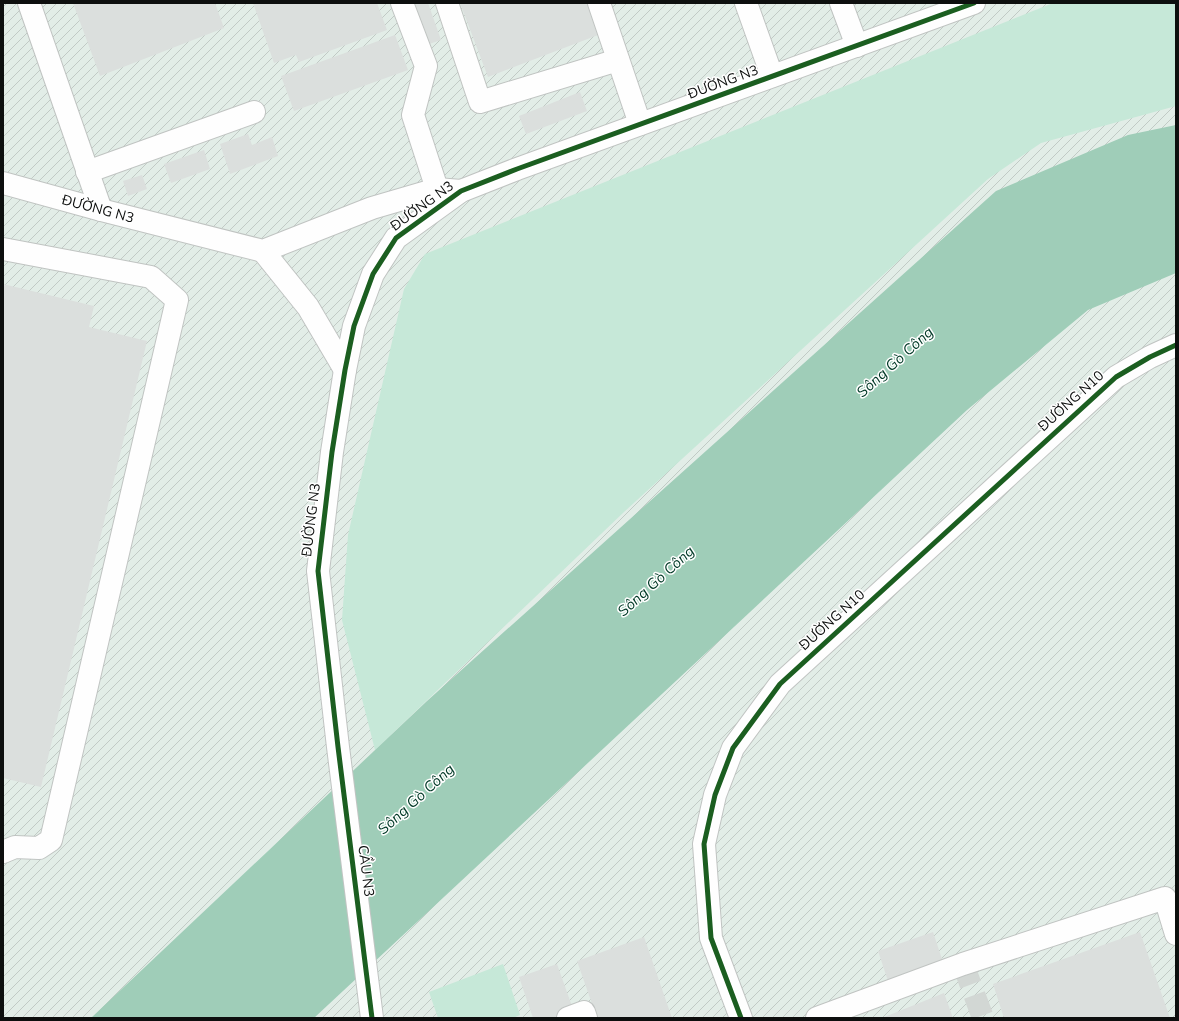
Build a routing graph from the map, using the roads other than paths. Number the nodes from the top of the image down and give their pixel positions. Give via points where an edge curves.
1 (30, 3) edge
2 (402, 3) edge
3 (447, 3) edge
4 (599, 3) edge
5 (746, 3) edge
6 (842, 3) edge
7 (974, 3) edge
8 (857, 46) junction
9 (618, 60) junction
10 (772, 76) junction
11 (254, 112) dead end
12 (640, 124) junction
13 (87, 172) junction
14 (3, 183) edge
15 (437, 189) junction
16 (461, 191) junction
17 (101, 210) junction
18 (3, 249) edge
19 (263, 251) junction
20 (1176, 345) edge
21 (345, 370) junction
22 (338, 747) joint
23 (7, 845) edge
24 (1176, 934) edge
25 (371, 1008) edge
26 (568, 1018) edge
27 (586, 1018) edge
28 (741, 1018) edge
29 (817, 1018) edge

1 - 13 street
2 - 15 street via 426,66 413,115
3 - 9 street via 480,102
4 - 9 street
5 - 10 street
6 - 8 street
7 - 8 street, ĐƯỜNG N3
8 - 10 street, ĐƯỜNG N3
9 - 12 street
10 - 12 street, ĐƯỜNG N3
11 - 13 street
12 - 16 street, ĐƯỜNG N3
13 - 17 street
14 - 17 street, ĐƯỜNG N3
15 - 16 street, ĐƯỜNG N3
15 - 19 street, ĐƯỜNG N3 via 372,208
16 - 21 street, ĐƯỜNG N3 via 396,238 373,274 354,326
17 - 19 street, ĐƯỜNG N3
18 - 23 street via 151,277 177,300 51,840 39,848
19 - 21 street via 308,307
20 - 28 street, ĐƯỜNG N10 via 1116,377 780,684 733,748 715,795 704,844 711,938
21 - 22 street, ĐƯỜNG N3 via 318,571
22 - 25 street, CẦU N3
24 - 29 street via 1166,898 963,964
26 - 27 street via 584,1012

